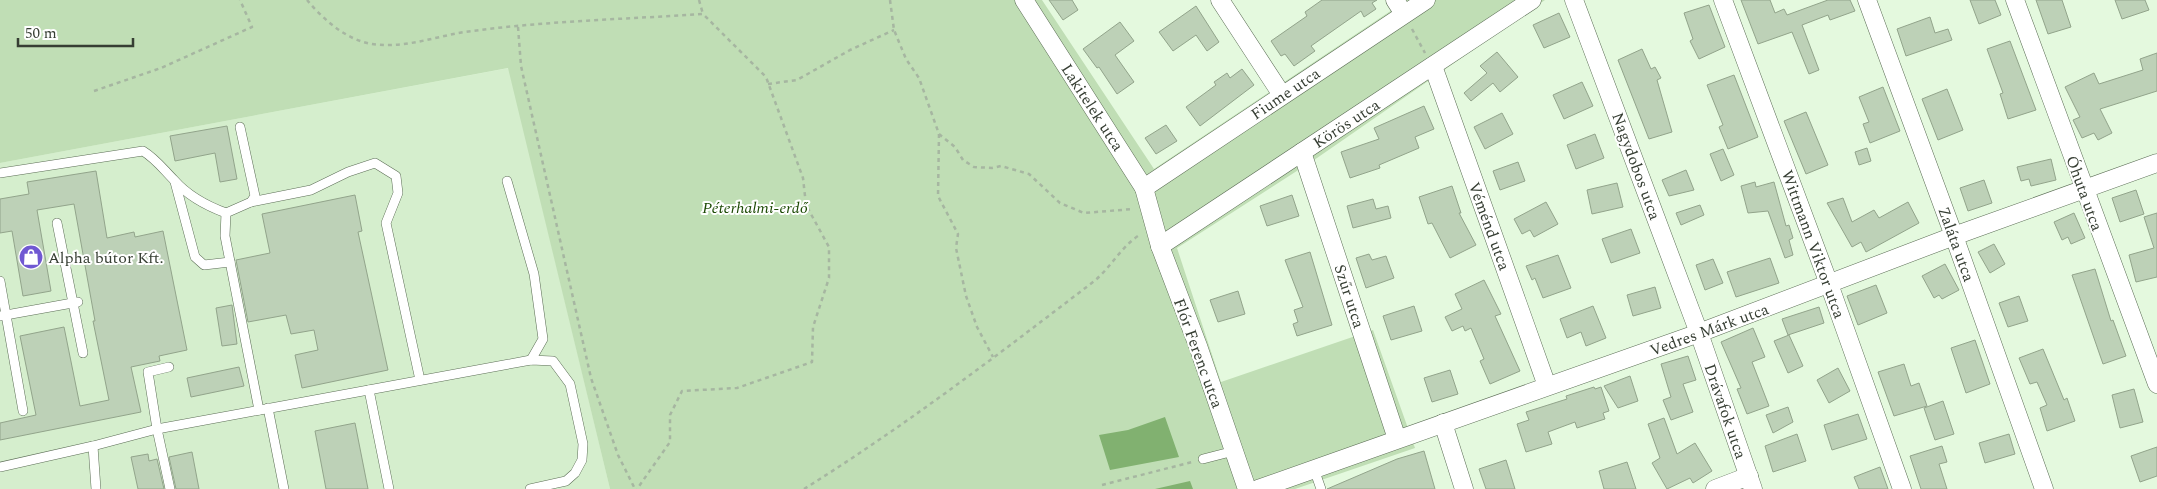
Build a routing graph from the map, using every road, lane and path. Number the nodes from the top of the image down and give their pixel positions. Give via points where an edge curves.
1 (240, 0) edge
2 (307, 0) edge
3 (699, 0) edge
4 (890, 0) edge
5 (1024, 0) edge
6 (1220, 0) edge
7 (1426, 0) edge
8 (1532, 0) edge
9 (1574, 0) edge
10 (1722, 0) edge
11 (1867, 0) edge
12 (2015, 0) edge
13 (1399, 7) edge
14 (703, 14) junction
15 (518, 27) junction
16 (894, 30) junction
17 (1433, 66) junction
18 (768, 84) junction
19 (94, 91) dead end
20 (1282, 95) junction
21 (240, 127) dead end
22 (939, 134) junction
23 (1302, 152) junction
24 (2157, 163) edge
25 (0, 173) edge
26 (174, 182) junction
27 (507, 182) dead end
28 (1144, 188) junction
29 (2084, 190) junction
30 (251, 202) junction
31 (226, 213) junction
32 (1150, 213) junction
33 (57, 223) dead end
34 (1954, 236) junction
35 (1130, 241) dead end
36 (1160, 246) junction
37 (230, 262) junction
38 (0, 281) edge
39 (1829, 284) junction
40 (76, 302) junction
41 (3, 316) edge
42 (1699, 333) junction
43 (83, 353) dead end
44 (993, 357) junction
45 (531, 360) junction
46 (170, 367) dead end
47 (420, 380) junction
48 (2157, 384) edge
49 (1547, 386) junction
50 (369, 390) junction
51 (264, 409) junction
52 (23, 411) dead end
53 (1442, 424) junction
54 (157, 429) junction
55 (1397, 439) junction
56 (93, 446) junction
57 (1234, 451) junction
58 (1203, 459) joint
59 (0, 467) edge
60 (1314, 469) junction
61 (1751, 483) edge
62 (1102, 485) dead end
63 (96, 489) edge
64 (170, 489) edge
65 (284, 489) edge
66 (389, 489) edge
67 (530, 489) edge
68 (636, 489) edge
69 (804, 489) edge
70 (1247, 489) edge
71 (1258, 489) edge
72 (1320, 489) edge
73 (1464, 489) edge
74 (1715, 489) edge
75 (1902, 489) edge
76 (2044, 489) edge

1 - 19 path via 252,26 161,68
2 - 15 path via 334,26 370,44 398,46 471,31
3 - 14 path
4 - 16 path
5 - 28 street, Lakitelek utca
6 - 20 street
7 - 13 street, Fiume utca
8 - 17 street, Körös utca
9 - 42 street, Nagydobos utca
10 - 39 street, Wittmann Viktor utca
11 - 34 street, Zaláta utca
12 - 29 street, Óhuta utca
13 - 17 path
13 - 20 street, Fiume utca
14 - 15 path
14 - 18 path via 766,77
15 - 68 path via 521,66 590,378 618,455
16 - 18 path via 796,80
16 - 22 path via 906,59 919,78
17 - 23 street, Körös utca
17 - 49 street, Véménd utca
18 - 68 path via 803,178 806,205 829,247 829,278 813,327 812,362 736,388 682,391 670,415 670,442
20 - 28 street, Fiume utca
21 - 30 lane via 255,196
22 - 32 path via 974,167 1001,166 1029,174 1060,203 1084,214
22 - 44 path via 938,196 958,234 956,248 966,296
23 - 36 street, Körös utca
23 - 55 street, Szűr utca
24 - 29 street, Vedres Márk utca
25 - 26 lane via 143,150 156,159
26 - 31 lane via 204,205
26 - 37 lane via 194,257 204,265
27 - 45 lane via 534,274 542,330 543,340
28 - 32 street, Lakitelek utca
29 - 34 street, Vedres Márk utca
29 - 48 street, Óhuta utca
30 - 31 lane
30 - 47 lane via 311,190 375,163 396,176 398,193 386,223
31 - 37 lane via 225,236
32 - 36 street, Flór Ferenc utca
33 - 40 lane
34 - 39 street, Vedres Márk utca
34 - 76 street, Zaláta utca
35 - 44 path via 1096,280
36 - 57 street, Flór Ferenc utca
37 - 51 lane
38 - 41 lane
39 - 42 street, Vedres Márk utca
39 - 75 street, Wittmann Viktor utca
40 - 41 lane
40 - 43 lane
41 - 52 lane
42 - 49 street, Vedres Márk utca
42 - 61 street, Drávafok utca
44 - 69 path via 865,451
45 - 47 lane
45 - 67 lane via 553,361 570,384 583,444 582,460 566,481
46 - 54 lane via 148,372
47 - 50 lane
49 - 53 street, Vedres Márk utca
50 - 51 lane
50 - 66 lane
51 - 54 lane
51 - 65 lane
53 - 55 street, Vedres Márk utca
53 - 73 street
54 - 56 lane
54 - 64 lane
55 - 60 street, Vedres Márk utca
56 - 59 lane
56 - 63 lane
57 - 58 lane
57 - 70 street, Flór Ferenc utca
58 - 62 path
60 - 71 street, Vedres Márk utca
60 - 72 lane
61 - 74 street

